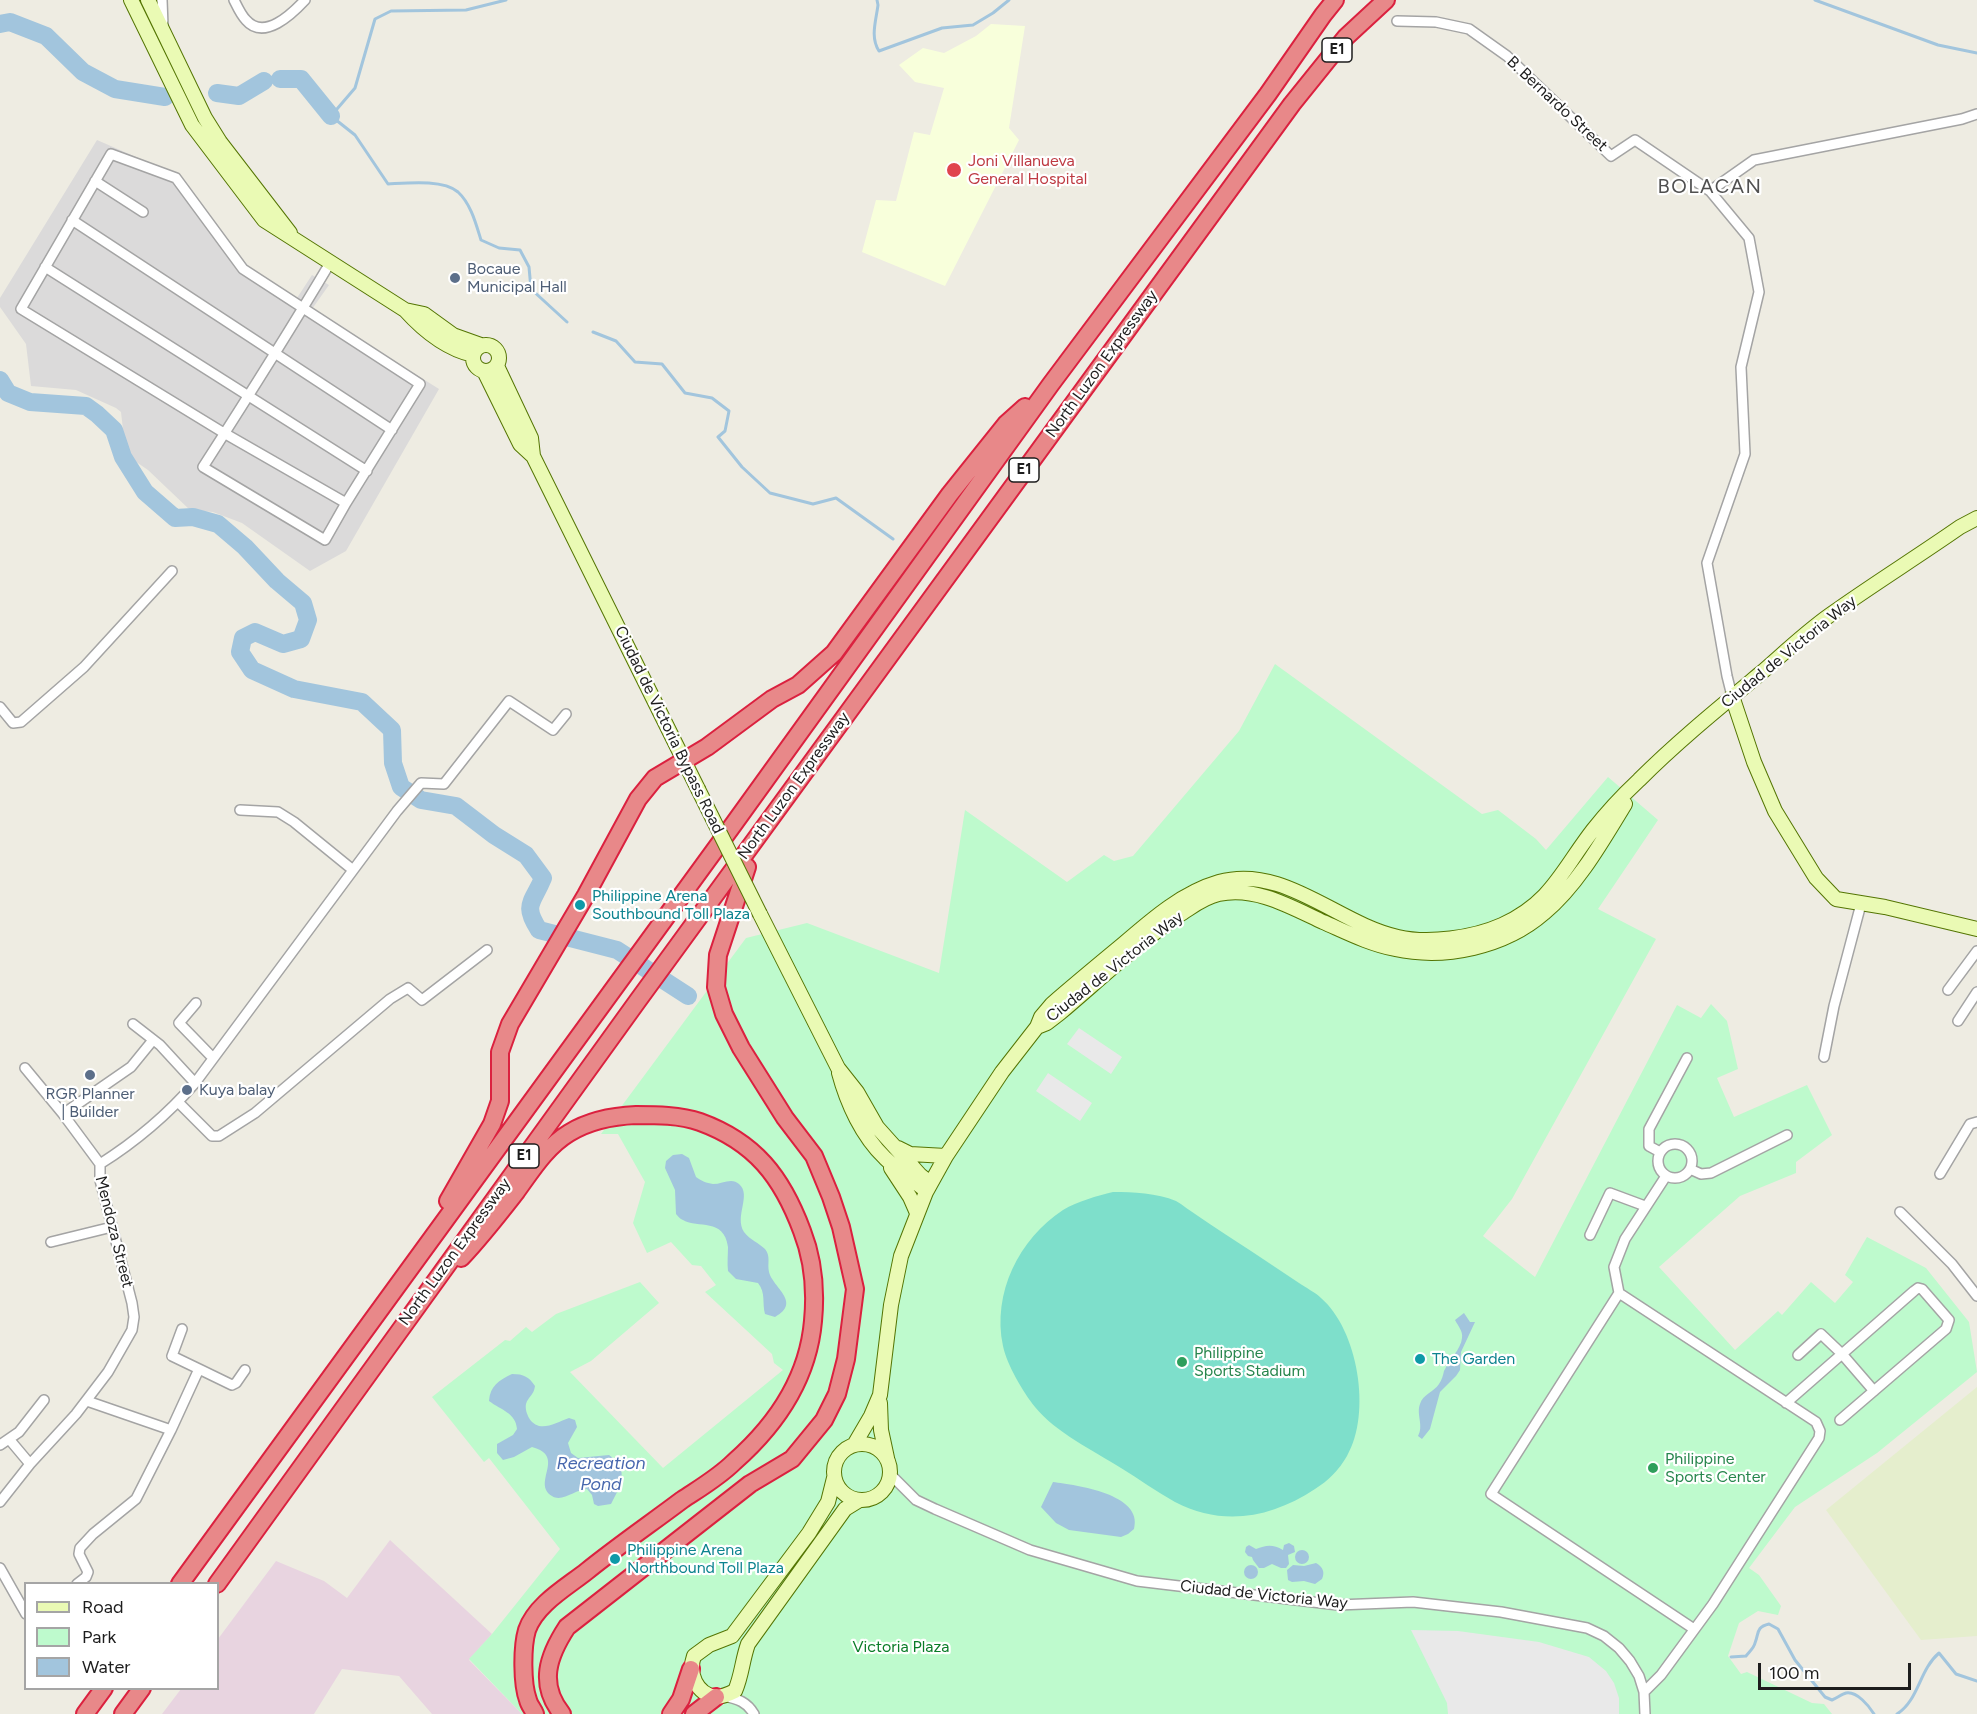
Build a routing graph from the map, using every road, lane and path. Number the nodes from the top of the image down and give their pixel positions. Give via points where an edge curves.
1 (131, 0) edge
2 (148, 0) edge
3 (162, 0) edge
4 (234, 0) edge
5 (305, 0) edge
6 (1322, 0) edge
7 (1335, 0) edge
8 (1386, 0) edge
9 (1397, 21) dead end
10 (163, 31) junction
11 (180, 66) junction
12 (167, 73) junction
13 (1268, 94) junction
14 (1977, 114) edge
15 (205, 118) junction
16 (192, 125) junction
17 (95, 181) junction
18 (1710, 191) junction
19 (143, 212) dead end
20 (72, 220) junction
21 (293, 237) junction
22 (330, 263) junction
23 (45, 267) junction
24 (303, 308) junction
25 (477, 350) junction
26 (274, 353) junction
27 (491, 368) junction
28 (1051, 384) junction
29 (248, 396) junction
30 (392, 430) junction
31 (224, 433) junction
32 (367, 471) junction
33 (346, 503) junction
34 (1977, 518) edge
35 (172, 571) dead end
36 (1732, 696) junction
37 (0, 706) edge
38 (566, 714) dead end
39 (683, 760) junction
40 (240, 810) dead end
41 (756, 837) junction
42 (353, 870) junction
43 (1861, 904) junction
44 (1977, 929) edge
45 (487, 950) dead end
46 (1977, 951) edge
47 (1948, 990) dead end
48 (1977, 992) edge
49 (196, 1003) dead end
50 (1958, 1021) dead end
51 (133, 1024) dead end
52 (153, 1041) junction
53 (1824, 1057) dead end
54 (213, 1058) junction
55 (1687, 1058) dead end
56 (25, 1068) dead end
57 (838, 1068) junction
58 (195, 1083) junction
59 (178, 1102) junction
60 (63, 1113) junction
61 (1977, 1122) edge
62 (1787, 1135) dead end
63 (894, 1146) junction
64 (1660, 1152) junction
65 (946, 1156) junction
66 (884, 1157) junction
67 (100, 1164) junction
68 (1690, 1169) junction
69 (1940, 1174) dead end
70 (1666, 1176) junction
71 (928, 1187) junction
72 (1646, 1206) junction
73 (1900, 1212) dead end
74 (917, 1213) junction
75 (112, 1227) junction
76 (1590, 1235) dead end
77 (51, 1242) dead end
78 (403, 1278) junction
79 (1619, 1293) junction
80 (1977, 1296) edge
81 (410, 1314) junction
82 (182, 1329) dead end
83 (1842, 1354) junction
84 (1798, 1355) dead end
85 (199, 1369) junction
86 (245, 1370) dead end
87 (1874, 1391) junction
88 (880, 1395) junction
89 (44, 1400) dead end
90 (87, 1401) junction
91 (1786, 1403) junction
92 (1840, 1420) dead end
93 (171, 1430) junction
94 (9, 1439) junction
95 (0, 1445) edge
96 (854, 1445) junction
97 (30, 1464) junction
98 (889, 1467) junction
99 (834, 1478) junction
100 (858, 1501) junction
101 (0, 1502) edge
102 (0, 1568) edge
103 (78, 1582) edge
104 (181, 1582) edge
105 (218, 1582) edge
106 (24, 1610) edge
107 (1694, 1629) junction
108 (691, 1669) junction
109 (103, 1690) edge
110 (141, 1690) edge
111 (1644, 1692) junction
112 (720, 1696) junction
113 (85, 1714) edge
114 (123, 1714) edge
115 (535, 1714) edge
116 (561, 1714) edge
117 (670, 1714) edge
118 (694, 1714) edge
119 (754, 1714) edge
120 (1645, 1714) edge

1 - 12 main road
2 - 10 main road
3 - 10 street
4 - 5 street via 246,20 261,28 290,16
6 - 13 highway via 1295,36
7 - 13 highway, North Luzon Expressway / E1
8 - 41 highway, North Luzon Expressway / E1 via 1346,38 1292,104
9 - 18 street, B. Bernardo Street via 1436,22 1469,29 1507,56 1611,156 1635,140
10 - 11 main road
11 - 12 main road
11 - 15 main road
12 - 16 main road
13 - 28 highway, North Luzon Expressway / E1
14 - 18 street via 1754,159
15 - 16 main road
15 - 21 main road
16 - 21 main road via 264,220
17 - 19 street
17 - 20 street
17 - 24 street via 111,154 176,178 243,269
18 - 36 street via 1749,238 1759,292 1741,367 1744,454 1707,563
20 - 23 street
20 - 26 street
21 - 22 main road
22 - 24 street
22 - 25 main road via 405,310 424,314
23 - 29 street
23 - 31 street via 21,309
24 - 26 street
24 - 30 street via 420,384
25 - 27 main road via 477,367
25 - 27 main road via 490,345 498,350 500,358
26 - 29 street
26 - 30 street
27 - 39 main road, Ciudad de Victoria Bypass Road via 520,444 533,456
28 - 39 highway via 1006,424 834,653 798,685
28 - 78 highway, North Luzon Expressway / E1
29 - 31 street
29 - 32 street
30 - 32 street
31 - 33 street
31 - 33 street via 202,467 326,540
32 - 33 street
34 - 36 main road, Ciudad de Victoria Way via 1828,617
35 - 37 street via 84,667 21,722 13,723
36 - 43 main road via 1775,811 1816,878 1836,899
36 - 65 main road, Ciudad de Victoria Way via 1640,779 1603,840 1554,904 1524,927 1455,952 1433,954 1394,949 1368,942 1262,888 1218,894 1157,923 1053,1018 1037,1027
38 - 42 street, Mendoza Street via 554,730 509,701 444,784 420,783
39 - 57 main road, Ciudad de Victoria Bypass Road, bridge
39 - 78 highway via 655,778 638,798 510,1024 500,1052 500,1101 492,1124
40 - 42 street via 278,812
41 - 81 highway, North Luzon Expressway / E1
41 - 116 highway via 718,955 716,987 741,1048 814,1156 831,1197 855,1289 846,1359 837,1394 824,1420 792,1459 750,1484 567,1627 550,1658 548,1673 550,1692
42 - 54 street, Mendoza Street
43 - 44 main road
43 - 53 street
45 - 59 street via 422,1000 408,988 390,999 255,1113 219,1136 212,1136
46 - 47 street
48 - 50 street
49 - 54 street via 179,1023
51 - 52 street
52 - 58 street
52 - 60 street via 131,1066
54 - 58 street, Mendoza Street
55 - 64 street via 1649,1129 1649,1146
56 - 60 street
57 - 63 main road, Ciudad de Victoria Bypass Road
57 - 66 main road, Ciudad de Victoria Bypass Road via 846,1098 866,1135
58 - 59 street, Mendoza Street
59 - 67 street, Mendoza Street
60 - 67 street
61 - 69 street via 1970,1124
62 - 68 street via 1711,1173
63 - 65 main road via 910,1154
63 - 71 main road, Ciudad de Victoria Bypass Road
64 - 68 street via 1668,1145 1684,1146 1691,1155
64 - 70 street via 1659,1167
65 - 71 main road, Ciudad de Victoria Way
66 - 71 main road, Ciudad de Victoria Bypass Road
66 - 74 main road
67 - 75 street, Mendoza Street
68 - 70 street via 1677,1178
70 - 72 street
71 - 74 main road, Ciudad de Victoria Way
72 - 76 street via 1610,1193
72 - 79 street via 1625,1239 1614,1267
73 - 80 street via 1952,1264
74 - 88 main road, Ciudad de Victoria Way via 901,1256 891,1305
75 - 77 street
75 - 90 street, Mendoza Street via 134,1317 132,1330 118,1356
78 - 104 highway, North Luzon Expressway / E1
79 - 91 street
79 - 107 street via 1491,1494
81 - 105 highway, North Luzon Expressway / E1
81 - 115 highway via 483,1234 549,1147 597,1120 656,1115 694,1120 717,1128 760,1157 778,1180 805,1238 815,1298 806,1361 790,1397 765,1432 733,1464 542,1607 527,1630 524,1656 527,1699
82 - 85 street via 172,1356
83 - 84 street via 1821,1334
83 - 87 street
83 - 87 street via 1914,1291 1923,1289 1949,1325
83 - 91 street
85 - 86 street via 232,1385
85 - 93 street
87 - 92 street
88 - 96 main road, Ciudad de Victoria Way
88 - 98 main road via 881,1430
89 - 94 street
90 - 93 street
90 - 97 street, Mendoza Street
91 - 107 street via 1816,1422 1819,1438
93 - 103 street via 136,1499 80,1548 88,1572
94 - 95 street
94 - 97 street
96 - 98 main road via 873,1446
96 - 99 main road via 837,1458
97 - 101 street, Mendoza Street
98 - 100 main road via 888,1485 882,1492 870,1500
98 - 111 street, Ciudad de Victoria Way via 916,1500 935,1509 1030,1550 1137,1581 1338,1605 1413,1602 1501,1612 1587,1628 1620,1648 1635,1668
99 - 100 main road via 845,1495
99 - 108 main road via 828,1502 809,1533 732,1636 694,1656
100 - 112 main road via 844,1509 748,1644 735,1691
102 - 106 street
107 - 111 street
108 - 112 main road via 698,1688
108 - 117 highway via 681,1700
109 - 113 highway
110 - 114 highway
111 - 120 street, Ciudad de Victoria Way
112 - 118 highway
112 - 119 street via 738,1699

